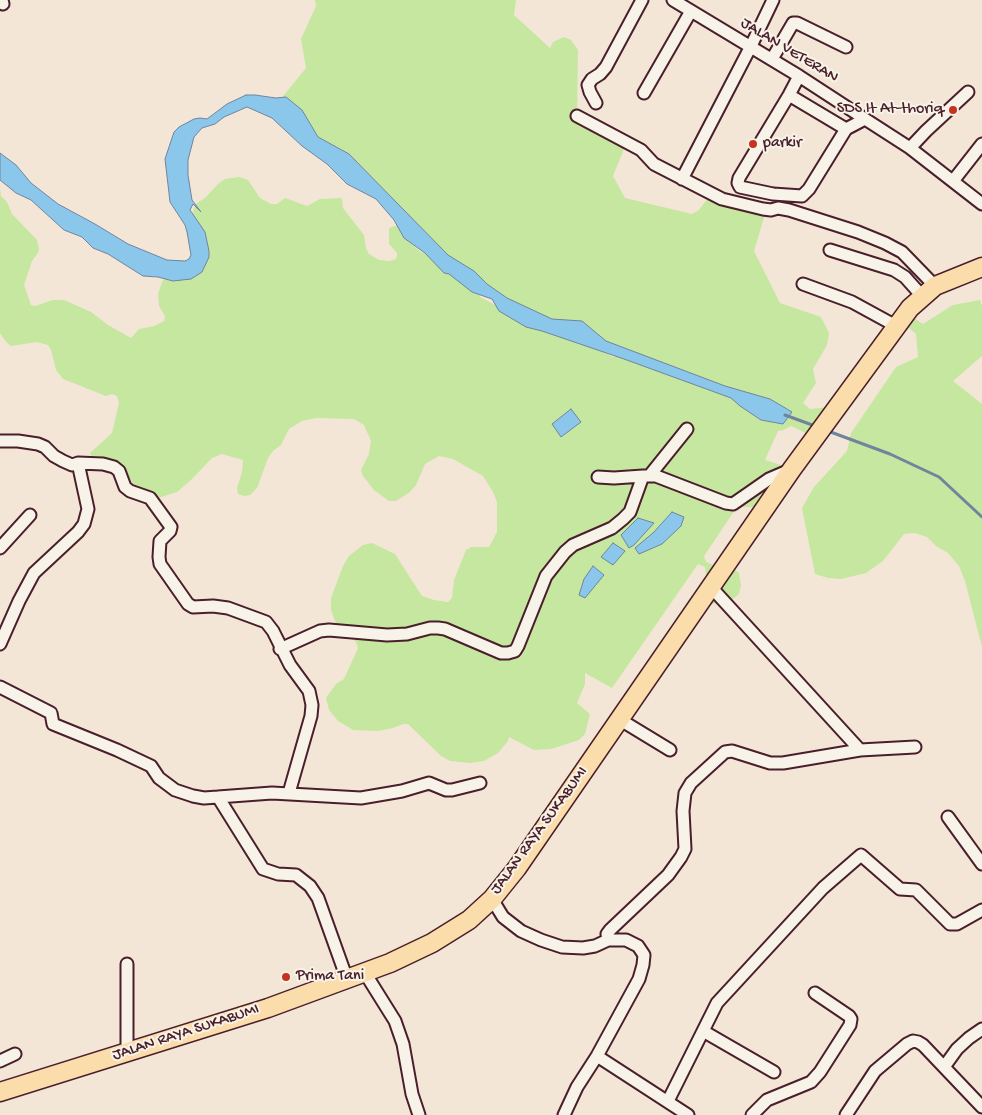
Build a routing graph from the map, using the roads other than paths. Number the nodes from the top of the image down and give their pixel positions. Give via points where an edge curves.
1 (642, 0) edge
2 (673, 0) edge
3 (772, 0) edge
4 (691, 11) junction
5 (751, 46) junction
6 (846, 47) dead end
7 (772, 59) junction
8 (799, 76) junction
9 (968, 92) dead end
10 (644, 93) dead end
11 (789, 95) junction
12 (596, 103) dead end
13 (577, 116) dead end
14 (865, 118) junction
15 (846, 129) junction
16 (982, 144) edge
17 (910, 148) junction
18 (682, 179) junction
19 (954, 181) junction
20 (982, 204) edge
21 (830, 250) dead end
22 (982, 267) edge
23 (803, 284) dead end
24 (928, 291) junction
25 (896, 326) junction
26 (687, 429) dead end
27 (0, 441) edge
28 (78, 463) junction
29 (792, 469) junction
30 (646, 475) junction
31 (598, 477) dead end
32 (30, 515) dead end
33 (0, 548) edge
34 (711, 587) junction
35 (0, 644) edge
36 (280, 649) junction
37 (0, 687) edge
38 (619, 719) junction
39 (914, 747) dead end
40 (670, 750) dead end
41 (860, 750) junction
42 (480, 783) dead end
43 (289, 794) junction
44 (218, 798) junction
45 (948, 817) dead end
46 (982, 864) edge
47 (492, 899) junction
48 (982, 910) edge
49 (608, 940) junction
50 (127, 964) dead end
51 (365, 973) junction
52 (347, 979) junction
53 (815, 994) dead end
54 (982, 1029) edge
55 (703, 1031) junction
56 (127, 1052) junction
57 (15, 1054) dead end
58 (597, 1056) junction
59 (0, 1061) edge
60 (944, 1067) junction
61 (774, 1072) dead end
62 (0, 1092) edge
63 (668, 1101) junction
64 (982, 1107) edge
65 (419, 1115) edge
66 (564, 1115) edge
67 (688, 1115) edge
68 (752, 1115) edge
69 (846, 1115) edge

1 - 12 street via 606,67 588,85
2 - 4 street, JALAN VETERAN
3 - 5 street
4 - 5 street, JALAN VETERAN
4 - 10 street
5 - 7 street, JALAN VETERAN
5 - 18 street
6 - 7 street via 797,22 793,23
7 - 8 street, JALAN VETERAN
8 - 11 street
8 - 14 street, JALAN VETERAN
9 - 17 street
11 - 15 street
11 - 15 street via 739,178 740,187 802,196
13 - 18 street via 642,150 654,164
14 - 15 street
14 - 17 street, JALAN VETERAN
16 - 19 street
17 - 19 street, JALAN VETERAN
18 - 24 street via 722,199 763,210 789,210 885,242 902,252
19 - 20 street, JALAN VETERAN
21 - 24 street via 894,270
22 - 24 highway
23 - 25 street via 852,302
24 - 25 highway, JALAN RAYA SUKABUMI
25 - 29 highway, JALAN RAYA SUKABUMI
26 - 30 street
27 - 28 street via 38,444 63,461 72,465
28 - 35 street via 88,509 84,524 34,573
28 - 36 street via 114,467 119,470 130,492 150,498 170,527 160,542 160,564 188,604 228,608 266,622
29 - 30 street via 769,479 733,504
29 - 34 highway, JALAN RAYA SUKABUMI
30 - 31 street
30 - 36 street via 624,519 612,528 573,545 546,576 514,651 500,653 438,628 387,635 329,630
32 - 33 street
34 - 38 highway, JALAN RAYA SUKABUMI
34 - 41 street
36 - 43 street via 310,691 312,705
37 - 44 street via 52,713 53,724 151,766 175,790 193,796
38 - 40 street
38 - 47 highway, JALAN RAYA SUKABUMI via 517,868
39 - 41 street
41 - 49 street via 783,763 725,752 692,783 685,794 685,849 681,857 668,874 610,930
42 - 43 street via 452,790 429,783 361,798
43 - 44 street
44 - 52 street via 264,869 296,875 310,886 318,898
45 - 46 street
47 - 49 street via 503,917 521,931 556,945 583,948
47 - 51 highway, JALAN RAYA SUKABUMI via 469,920 432,944
48 - 55 street via 958,924 950,924 916,890 900,889 861,855 823,888 717,1003
49 - 58 street via 626,940 638,946 644,955 639,979
50 - 56 street
51 - 52 highway, JALAN RAYA SUKABUMI
51 - 65 street via 395,1022
52 - 56 highway, JALAN RAYA SUKABUMI via 268,1008
53 - 68 street via 850,1016 850,1026 811,1082 767,1100
54 - 60 street via 957,1049
55 - 61 street
55 - 63 street
56 - 62 highway, JALAN RAYA SUKABUMI
57 - 59 street
58 - 63 street
58 - 66 street via 577,1086
60 - 64 street
60 - 69 street via 913,1041 875,1071
63 - 67 street

